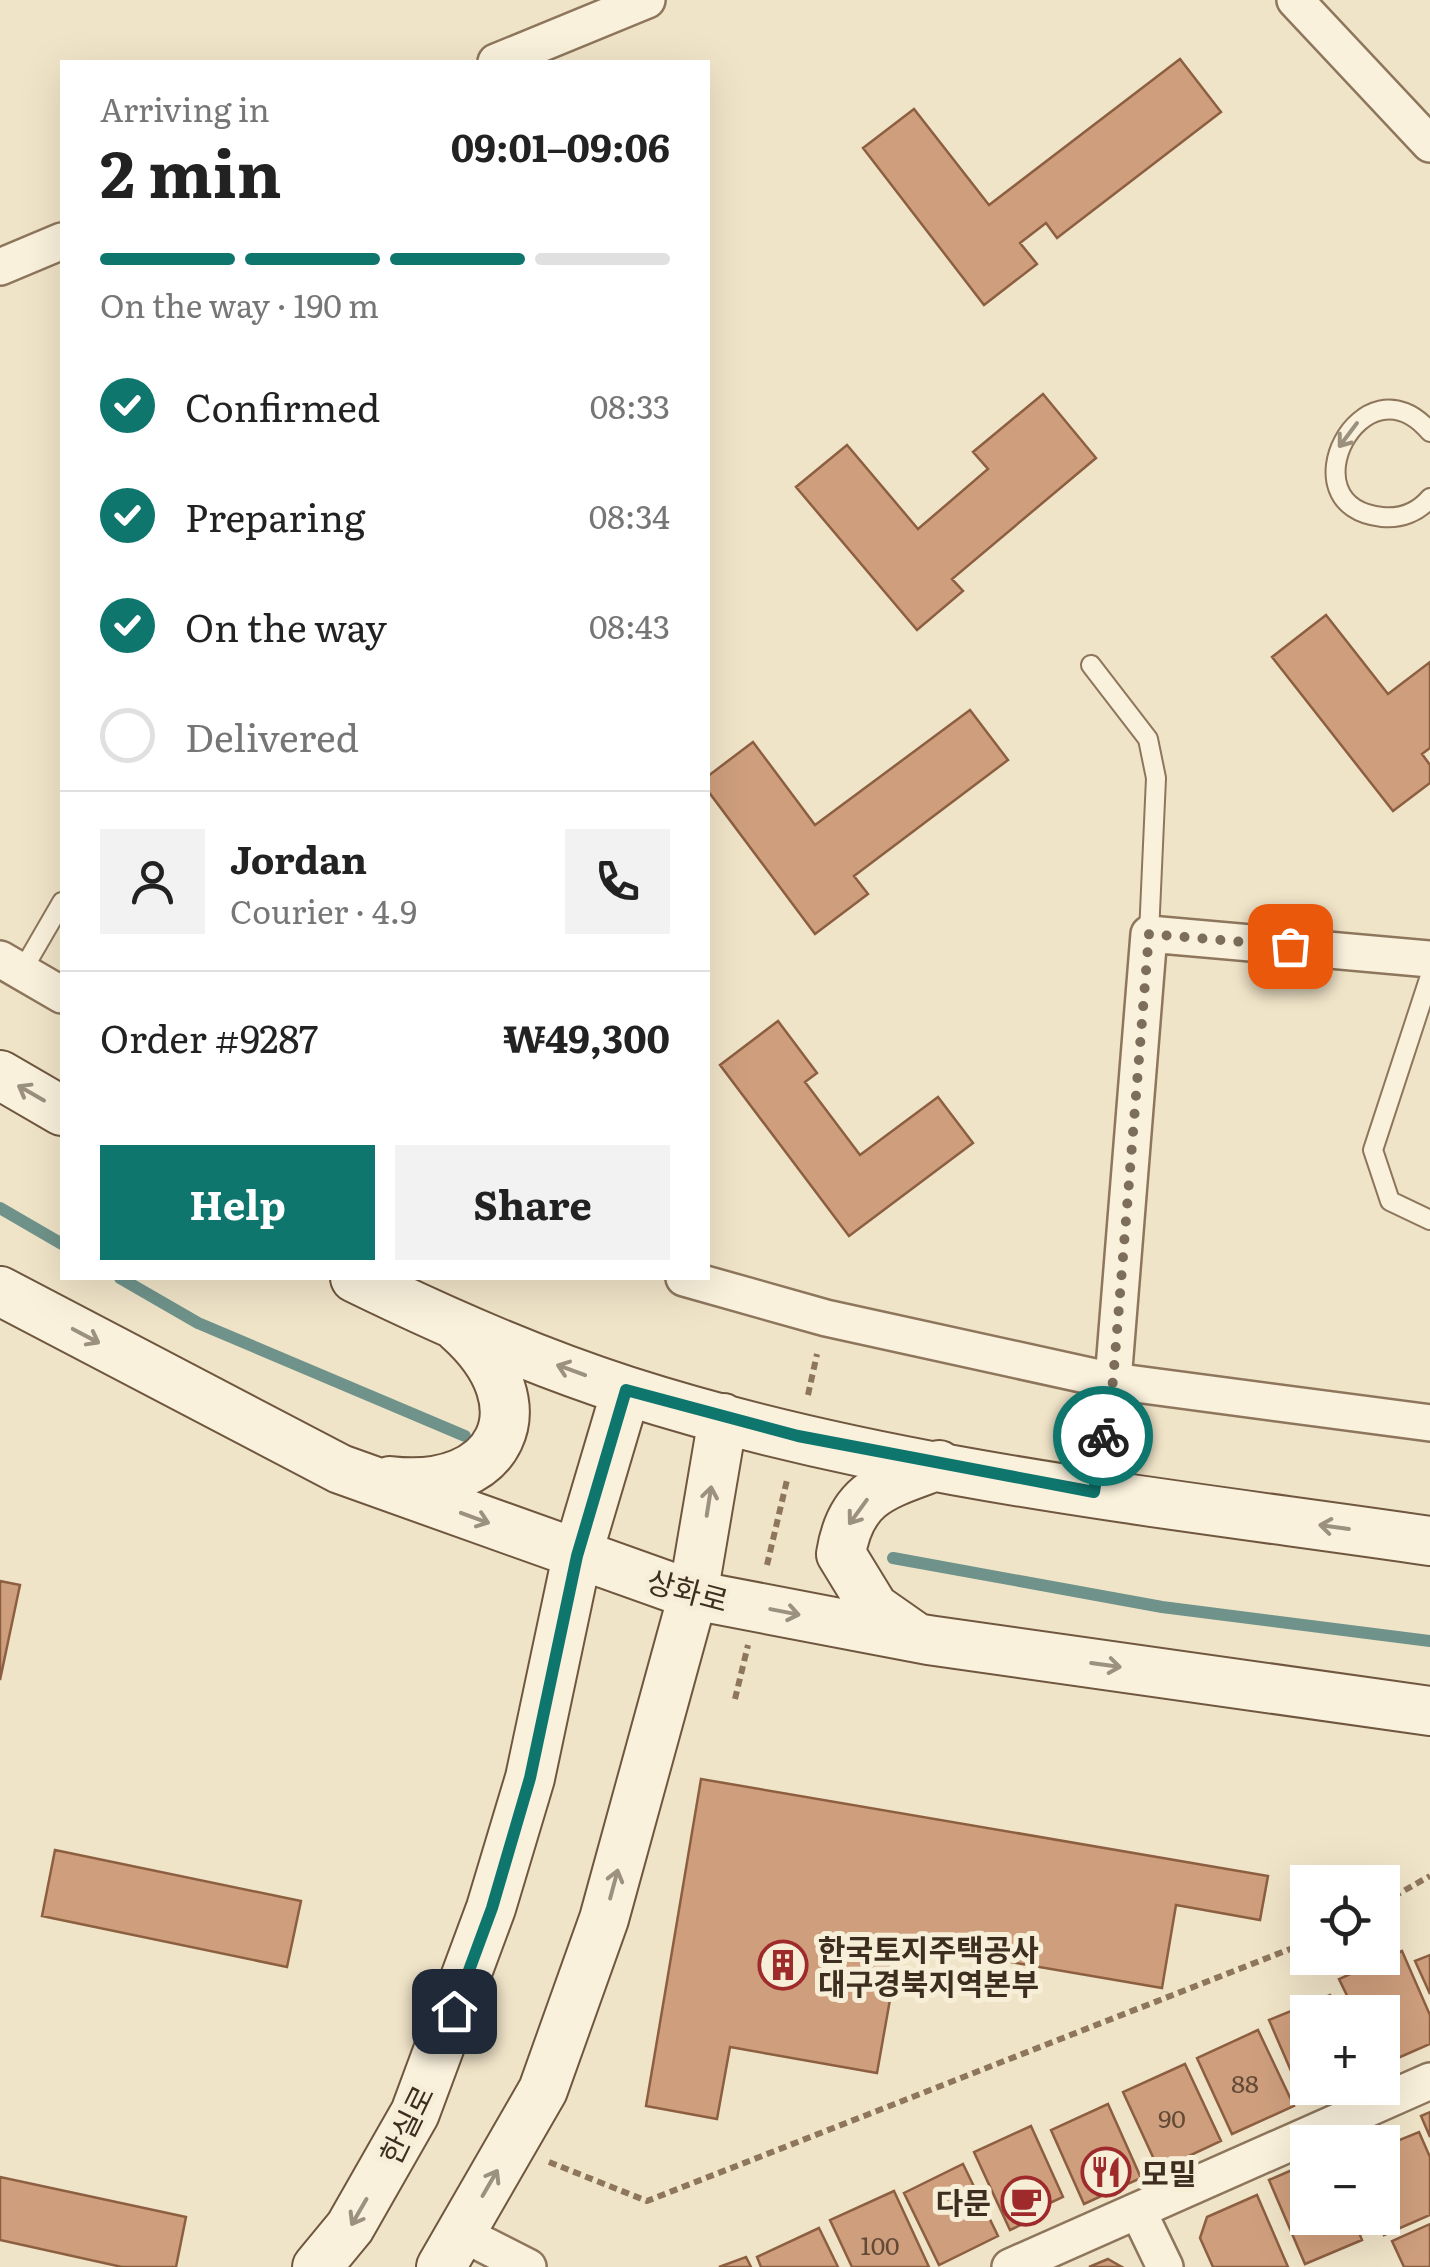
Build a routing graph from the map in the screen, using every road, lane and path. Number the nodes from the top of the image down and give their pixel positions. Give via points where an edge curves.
1 (647, 0) edge
2 (1294, 0) edge
3 (548, 52) edge
4 (506, 60) edge
5 (1430, 144) edge
6 (60, 242) edge
7 (0, 266) edge
8 (1428, 425) edge
9 (1430, 498) edge
10 (1091, 665) dead end
11 (60, 904) edge
12 (1149, 934) junction
13 (1430, 959) edge
14 (11, 965) edge
15 (1430, 976) edge
16 (60, 994) edge
17 (0, 1075) edge
18 (60, 1110) edge
19 (1430, 1220) edge
20 (358, 1280) edge
21 (691, 1280) edge
22 (0, 1291) edge
23 (826, 1318) junction
24 (457, 1328) junction
25 (1113, 1381) junction
26 (626, 1390) junction
27 (723, 1418) junction
28 (1430, 1423) edge
29 (798, 1436) junction
30 (939, 1465) junction
31 (367, 1478) junction
32 (1094, 1492) junction
33 (1430, 1541) edge
34 (577, 1556) junction
35 (693, 1595) junction
36 (757, 1606) junction
37 (916, 1638) junction
38 (735, 1699) dead end
39 (1430, 1710) edge
40 (1430, 1876) edge
41 (1400, 1893) edge
42 (1290, 1949) edge
43 (1430, 2081) edge
44 (548, 2162) dead end
45 (1138, 2212) junction
46 (451, 2250) edge
47 (317, 2267) edge
48 (528, 2267) edge
49 (1010, 2267) edge
50 (1165, 2267) edge

1 - 3 street
2 - 5 street
3 - 4 street
6 - 7 street
8 -> 9 lane via 1408,415 1373,414 1345,434 1335,467 1348,500 1378,517 1412,512
10 - 12 lane via 1148,739 1156,778
11 - 14 lane
12 - 13 street
12 - 25 street
14 - 16 street
15 - 19 lane via 1373,1150 1390,1202
18 -> 17 main road
20 - 24 main road
21 - 23 street
22 -> 31 main road, 상화로
23 - 25 street
23 - 29 path
26 -> 24 main road
24 - 31 main road via 484,1352 501,1380 508,1415 498,1443 440,1482
25 - 28 street
25 - 32 street
26 - 27 main road
26 - 34 main road, 한실로
27 - 29 main road
35 -> 27 main road
29 - 30 main road
29 - 36 path
30 - 32 main road
30 -> 37 main road via 881,1485 854,1511 841,1554 874,1608
31 -> 34 main road, 상화로
33 -> 32 main road
34 - 35 main road, 상화로
34 -> 47 main road, 한실로 via 530,1778 492,1908 416,2113 350,2227
35 - 36 main road, 상화로
46 -> 35 main road via 543,2090 604,1919
36 -> 37 main road, 상화로
36 - 38 path
37 -> 39 main road, 상화로
40 - 41 path
42 - 44 path via 646,2201
43 - 45 street
45 - 49 street
45 - 50 street
46 - 48 street

